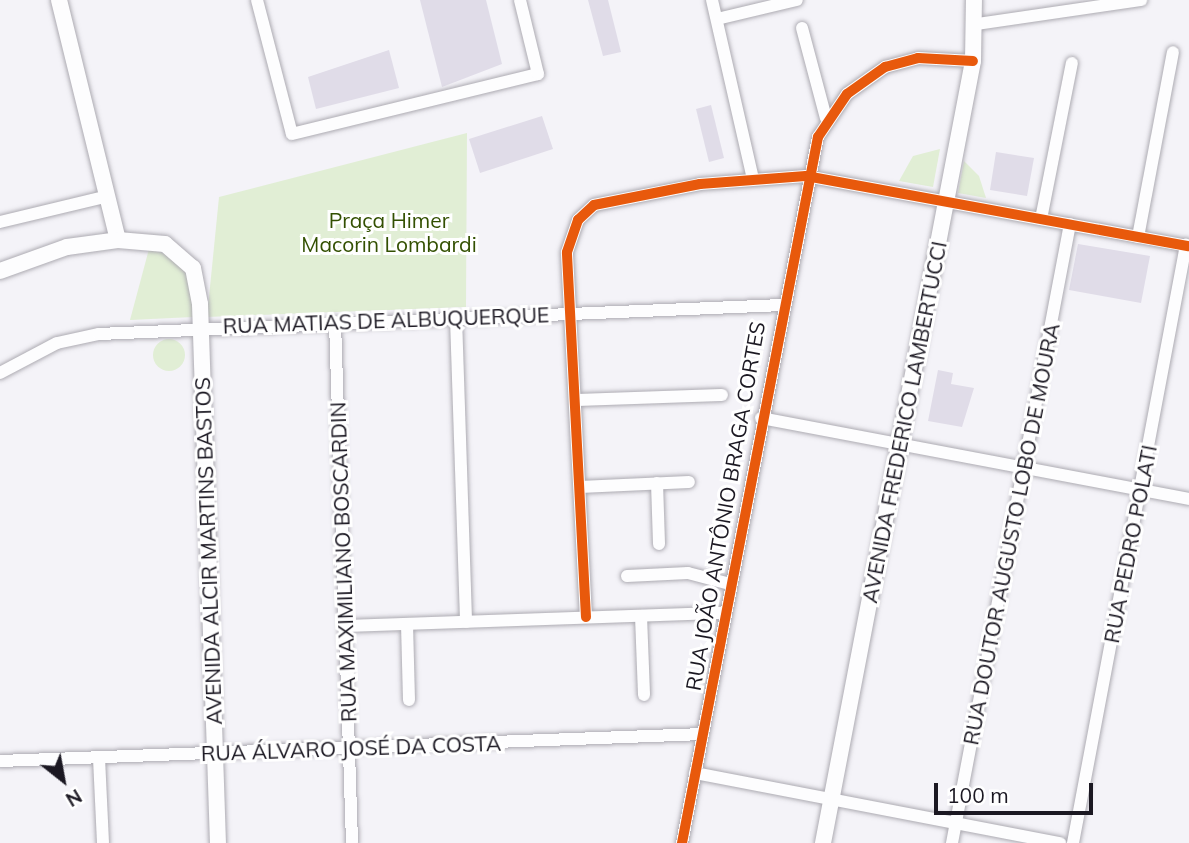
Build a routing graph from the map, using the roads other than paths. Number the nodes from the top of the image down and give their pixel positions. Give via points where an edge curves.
1 (59, 0) edge
2 (257, 0) edge
3 (520, 0) edge
4 (712, 0) edge
5 (797, 0) edge
6 (974, 0) edge
7 (1141, 0) edge
8 (717, 19) junction
9 (977, 24) junction
10 (802, 28) dead end
11 (1173, 52) dead end
12 (973, 61) junction
13 (1072, 63) dead end
14 (826, 118) junction
15 (806, 176) junction
16 (752, 179) junction
17 (108, 196) junction
18 (946, 202) junction
19 (1041, 219) junction
20 (0, 222) edge
21 (1070, 224) junction
22 (1138, 237) junction
23 (118, 240) junction
24 (1188, 246) edge
25 (0, 271) edge
26 (782, 304) junction
27 (572, 313) junction
28 (456, 318) junction
29 (335, 322) junction
30 (201, 328) junction
31 (0, 373) edge
32 (722, 395) dead end
33 (576, 400) junction
34 (761, 418) junction
35 (900, 444) junction
36 (1023, 467) junction
37 (689, 482) dead end
38 (657, 483) junction
39 (580, 487) junction
40 (1140, 490) junction
41 (1189, 499) edge
42 (659, 544) dead end
43 (627, 576) dead end
44 (730, 584) junction
45 (725, 612) junction
46 (641, 616) junction
47 (586, 617) junction
48 (466, 622) junction
49 (407, 624) junction
50 (345, 626) junction
51 (644, 695) dead end
52 (409, 700) dead end
53 (702, 734) junction
54 (349, 748) junction
55 (215, 753) junction
56 (99, 758) junction
57 (0, 761) edge
58 (695, 773) junction
59 (831, 799) junction
60 (955, 823) junction
61 (103, 843) edge
62 (218, 843) edge
63 (352, 843) edge
64 (682, 843) edge
65 (823, 843) edge
66 (951, 843) edge
67 (1060, 843) edge
68 (1073, 843) edge

1 - 17 street
2 - 3 street via 292,134 538,74
4 - 8 street
5 - 8 street
6 - 9 street, AVENIDA FREDERICO LAMBERTUCCI
7 - 9 street
8 - 16 street
9 - 12 street, AVENIDA FREDERICO LAMBERTUCCI
10 - 14 street
11 - 22 street
12 - 14 street via 918,58 885,67 860,82
12 - 18 street, AVENIDA FREDERICO LAMBERTUCCI
13 - 19 street
14 - 15 street, RUA JOÃO ANTÔNIO BRAGA CORTES
15 - 16 street
15 - 18 street
15 - 26 street, RUA JOÃO ANTÔNIO BRAGA CORTES
16 - 27 street via 594,205 570,239
17 - 20 street
17 - 23 street
18 - 19 street
18 - 35 street, AVENIDA FREDERICO LAMBERTUCCI
19 - 21 street
21 - 22 street
21 - 36 street, RUA DOUTOR AUGUSTO LOBO DE MOURA
22 - 24 street
23 - 25 street via 67,247
23 - 30 street, AVENIDA ALCIR MARTINS BASTOS via 165,244 190,261
24 - 40 street, RUA PEDRO POLATI
26 - 27 street, RUA MATIAS DE ALBUQUERQUE
26 - 34 street, RUA JOÃO ANTÔNIO BRAGA CORTES
27 - 28 street, RUA MATIAS DE ALBUQUERQUE
27 - 33 street
28 - 29 street, RUA MATIAS DE ALBUQUERQUE
28 - 48 street
29 - 30 street, RUA MATIAS DE ALBUQUERQUE
29 - 50 street, RUA MAXIMILIANO BOSCARDIN
30 - 31 street, RUA MATIAS DE ALBUQUERQUE via 71,338
30 - 55 street, AVENIDA ALCIR MARTINS BASTOS
32 - 33 street
33 - 39 street
34 - 35 street
34 - 44 street, RUA JOÃO ANTÔNIO BRAGA CORTES
35 - 36 street
35 - 59 street, AVENIDA FREDERICO LAMBERTUCCI
36 - 40 street
36 - 60 street, RUA DOUTOR AUGUSTO LOBO DE MOURA
37 - 38 street
38 - 39 street
38 - 42 street
39 - 47 street
40 - 41 street
40 - 68 street, RUA PEDRO POLATI
43 - 44 street via 688,573
44 - 45 street, RUA JOÃO ANTÔNIO BRAGA CORTES
45 - 46 street
45 - 53 street, RUA JOÃO ANTÔNIO BRAGA CORTES
46 - 47 street
46 - 51 street
47 - 48 street
48 - 49 street
49 - 50 street
49 - 52 street
50 - 54 street, RUA MAXIMILIANO BOSCARDIN
53 - 54 street, RUA ÁLVARO JOSÉ DA COSTA
53 - 58 street, RUA JOÃO ANTÔNIO BRAGA CORTES
54 - 55 street, RUA ÁLVARO JOSÉ DA COSTA
54 - 63 street, RUA MAXIMILIANO BOSCARDIN
55 - 56 street, RUA ÁLVARO JOSÉ DA COSTA
55 - 62 street, AVENIDA ALCIR MARTINS BASTOS
56 - 57 street, RUA ÁLVARO JOSÉ DA COSTA
56 - 61 street
58 - 59 street
58 - 64 street, RUA JOÃO ANTÔNIO BRAGA CORTES
59 - 60 street
59 - 65 street, AVENIDA FREDERICO LAMBERTUCCI
60 - 66 street, RUA DOUTOR AUGUSTO LOBO DE MOURA
60 - 67 street

